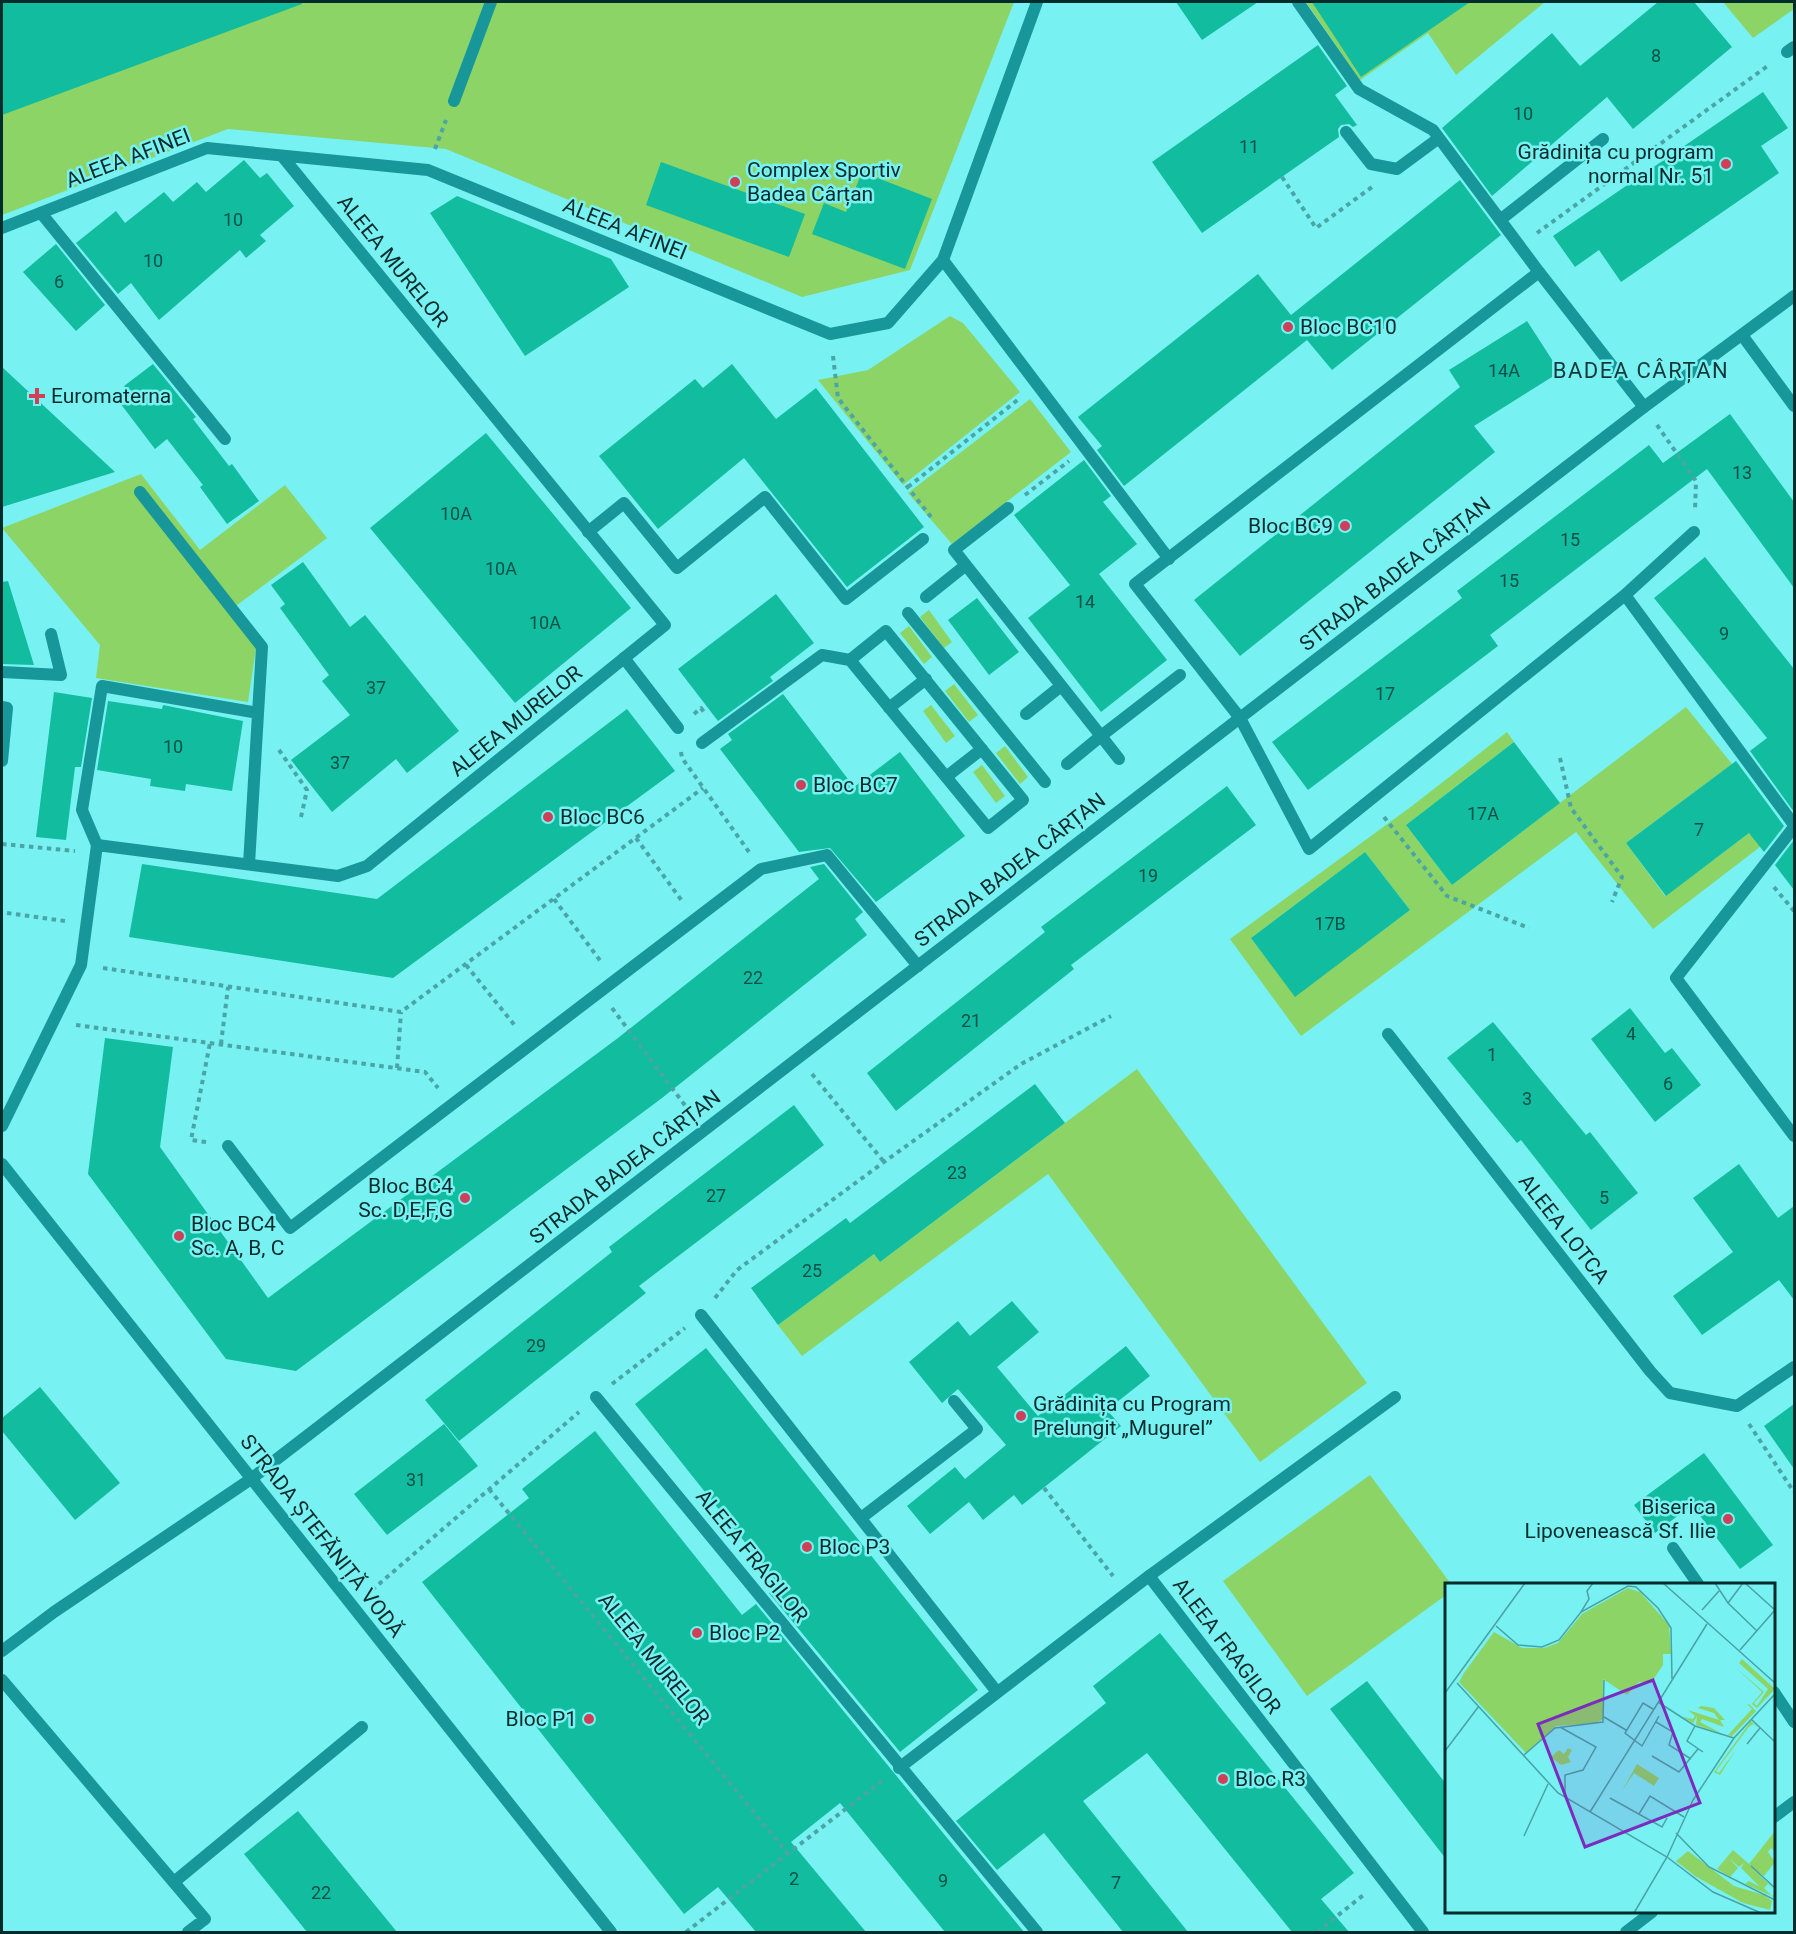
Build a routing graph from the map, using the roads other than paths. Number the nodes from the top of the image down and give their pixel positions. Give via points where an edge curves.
1 (491, 2) edge
2 (1037, 2) edge
3 (1298, 2) edge
4 (454, 101) road end
5 (1346, 132) dead end
6 (1439, 138) junction
7 (1603, 139) dead end
8 (282, 156) junction
9 (41, 213) junction
10 (1500, 220) junction
11 (2, 228) edge
12 (943, 260) junction
13 (1539, 272) junction
14 (1794, 296) edge
15 (1742, 334) junction
16 (1794, 406) edge
17 (1644, 407) junction
18 (225, 439) dead end
19 (140, 492) dead end
20 (1008, 508) road end
21 (588, 532) junction
22 (1694, 532) road end
23 (923, 538) dead end
24 (1168, 559) junction
25 (966, 565) junction
26 (1624, 595) junction
27 (927, 597) dead end
28 (908, 613) dead end
29 (51, 634) dead end
30 (624, 658) junction
31 (850, 660) junction
32 (2, 672) edge
33 (1180, 675) dead end
34 (926, 679) junction
35 (1061, 686) junction
36 (2, 707) edge
37 (889, 708) junction
38 (258, 713) junction
39 (1026, 714) dead end
40 (1240, 718) junction
41 (678, 728) road end
42 (1101, 736) junction
43 (702, 743) dead end
44 (982, 749) junction
45 (1119, 759) dead end
46 (2, 762) edge
47 (1066, 764) dead end
48 (946, 777) junction
49 (1045, 782) dead end
50 (1794, 826) edge
51 (97, 845) junction
52 (249, 864) junction
53 (918, 966) junction
54 (1388, 1034) dead end
55 (2, 1126) edge
56 (1794, 1136) edge
57 (228, 1146) dead end
58 (2, 1164) edge
59 (701, 1315) road end
60 (1794, 1367) edge
61 (596, 1397) road end
62 (1395, 1397) dead end
63 (954, 1401) dead end
64 (251, 1479) junction
65 (861, 1518) junction
66 (1673, 1548) dead end
67 (1149, 1576) junction
68 (1697, 1583) edge
69 (2, 1651) edge
70 (2, 1680) edge
71 (998, 1692) junction
72 (1775, 1695) edge
73 (1794, 1722) edge
74 (362, 1727) dead end
75 (899, 1768) junction
76 (1794, 1802) edge
77 (1775, 1816) edge
78 (174, 1882) junction
79 (1650, 1913) edge
80 (188, 1932) edge
81 (612, 1932) edge
82 (1037, 1932) edge
83 (1423, 1932) edge
84 (1626, 1932) edge

1 - 4 street
2 - 12 street
3 - 6 street via 1359,89 1433,130
5 - 6 street via 1371,164 1397,169
6 - 10 street
7 - 10 street
8 - 9 street, ALEEA AFINEI via 207,148
8 - 12 street, ALEEA AFINEI via 428,170 830,334 888,323
8 - 21 street, ALEEA MURELOR
9 - 11 street, ALEEA AFINEI
9 - 18 street
10 - 13 street
12 - 24 street
13 - 17 street
13 - 24 street
14 - 15 street, STRADA BADEA CÂRȚAN
15 - 16 street
15 - 17 street, STRADA BADEA CÂRȚAN
17 - 40 street, STRADA BADEA CÂRȚAN
19 - 38 street via 262,646
20 - 25 street via 956,549
21 - 23 street via 624,503 677,568 765,497 846,599
21 - 30 street, ALEEA MURELOR via 664,625
22 - 26 street
24 - 40 street via 1135,584
25 - 27 street
25 - 35 street
26 - 40 street via 1309,849
26 - 50 street
28 - 49 street
29 - 32 street via 61,675
30 - 41 street
30 - 52 street, ALEEA MURELOR via 367,866 338,876
31 - 34 street via 886,631
31 - 37 street
31 - 43 street via 822,655
33 - 42 street
34 - 37 street
34 - 44 street
35 - 39 street
35 - 42 street
36 - 46 street via 7,708
37 - 48 street
38 - 51 street via 102,686 82,810
38 - 52 street
40 - 53 street, STRADA BADEA CÂRȚAN
42 - 45 street
42 - 47 street
44 - 48 street
44 - 48 street via 1023,800 988,828
50 - 56 street via 1676,978
51 - 52 street, ALEEA MURELOR
51 - 55 street via 81,965
53 - 57 street via 827,855 761,869 290,1228
53 - 64 street, STRADA BADEA CÂRȚAN
54 - 60 street, ALEEA LOTCA via 1670,1393 1737,1406
58 - 64 street, STRADA ȘTEFĂNIȚĂ VODĂ
59 - 65 street
61 - 75 street, ALEEA FRAGILOR
62 - 67 street
63 - 65 street via 977,1429
64 - 69 street, STRADA BADEA CÂRȚAN
64 - 81 street, STRADA ȘTEFĂNIȚĂ VODĂ
65 - 71 street
66 - 68 street
67 - 71 street, ALEEA FRAGILOR
67 - 83 street, ALEEA FRAGILOR
70 - 78 street
71 - 75 street, ALEEA FRAGILOR
72 - 73 street
74 - 78 street
75 - 82 street, ALEEA FRAGILOR
76 - 77 street
78 - 80 street via 205,1919
79 - 84 street

